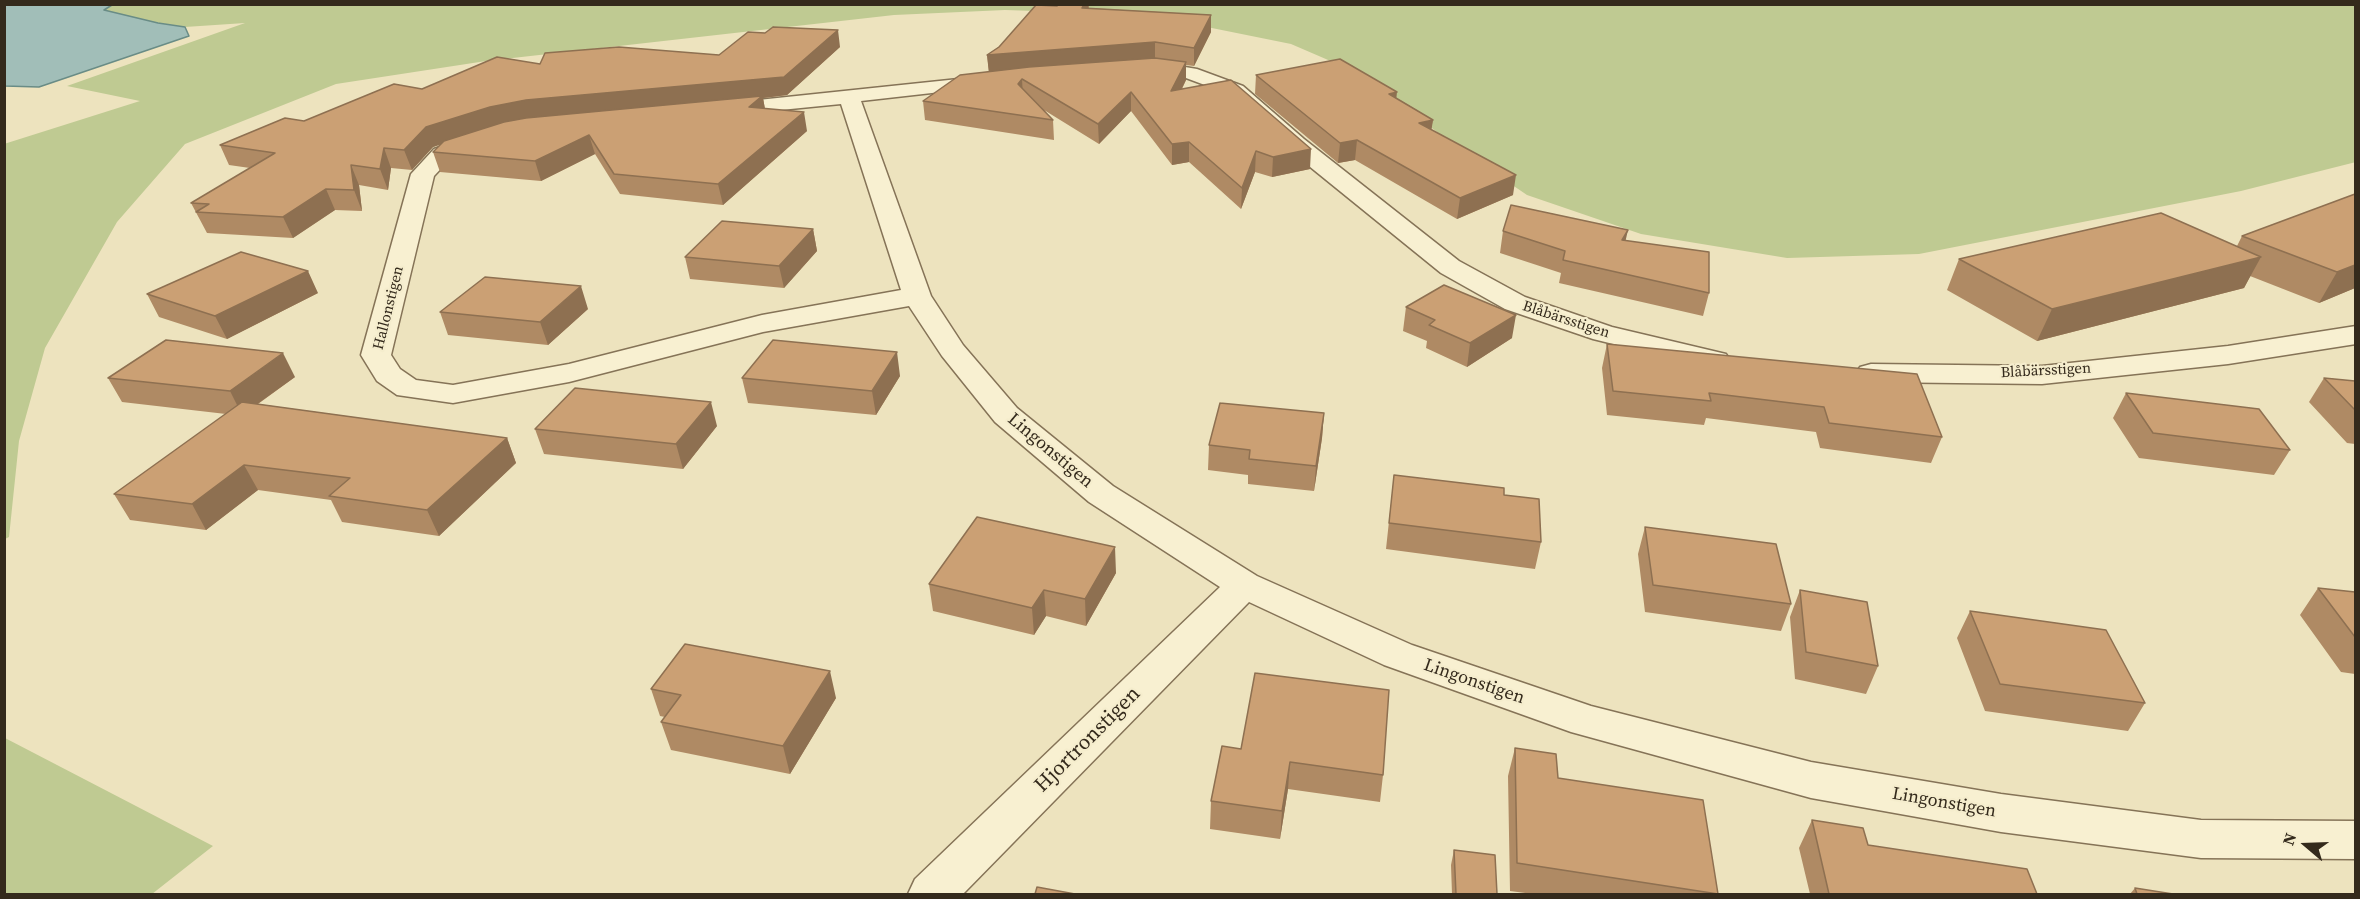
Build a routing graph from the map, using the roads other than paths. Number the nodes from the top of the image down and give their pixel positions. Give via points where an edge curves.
1 (1121, 71) edge
2 (1008, 80) edge
3 (849, 98) junction
4 (697, 113) edge
5 (495, 136) edge
6 (916, 296) junction
7 (2355, 335) edge
8 (1736, 363) edge
9 (1845, 373) edge
10 (1244, 585) junction
11 (2355, 840) edge
12 (932, 894) edge

1 - 8 street, Blåbärsstigen via 1155,68 1190,73 1236,90 1296,144 1450,267 1515,303 1603,333
2 - 3 street
3 - 4 street
3 - 6 street, Lingonstigen
5 - 6 street, Hallonstigen via 442,154 423,174 376,355 388,375 408,388 453,394 546,378 762,324
6 - 10 street, Lingonstigen via 952,350 1006,415 1101,494
7 - 9 street, Blåbärsstigen via 2228,355 2042,375
10 - 11 street, Lingonstigen via 1398,655 1586,721 1811,780 2001,813 2201,839
10 - 12 street, Hjortronstigen

